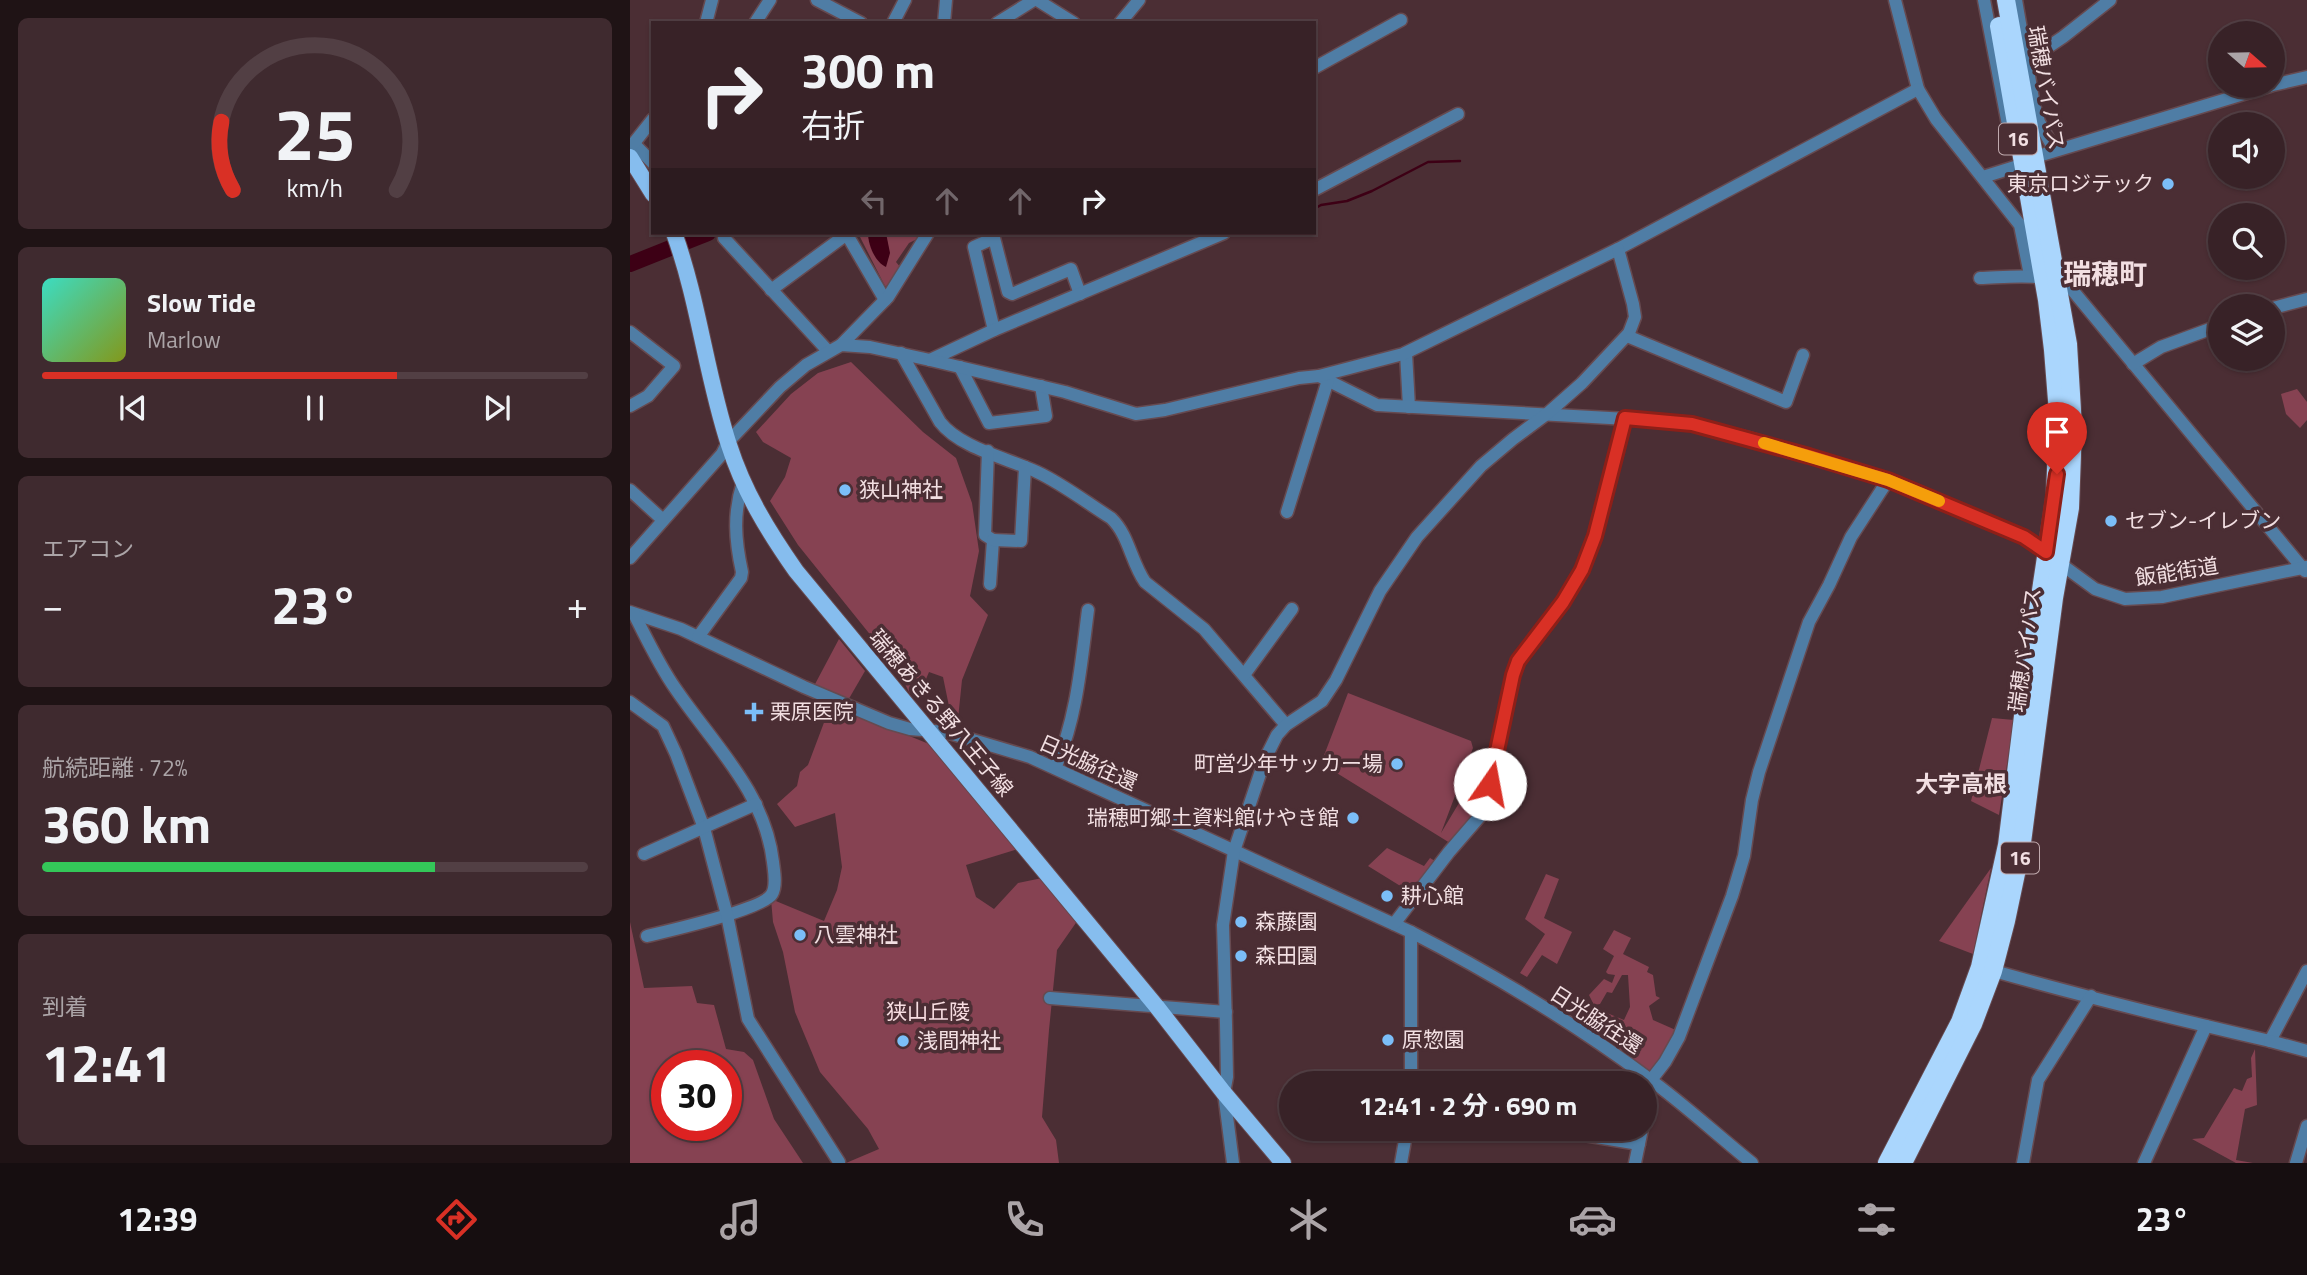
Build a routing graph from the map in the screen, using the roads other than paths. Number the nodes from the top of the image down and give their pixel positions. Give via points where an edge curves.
1 (712, 0) edge
2 (770, 0) edge
3 (817, 0) edge
4 (905, 0) edge
5 (946, 0) edge
6 (1036, 0) edge
7 (1139, 0) edge
8 (1895, 0) edge
9 (1984, 0) edge
10 (1994, 0) edge
11 (2006, 0) edge
12 (2016, 0) edge
13 (2110, 0) edge
14 (1401, 20) dead end
15 (707, 21) edge
16 (756, 21) edge
17 (857, 21) edge
18 (894, 21) edge
19 (944, 21) edge
20 (1000, 21) edge
21 (1071, 21) edge
22 (1122, 21) edge
23 (2026, 62) junction
24 (1316, 67) edge
25 (2307, 77) edge
26 (2286, 82) edge
27 (1918, 89) junction
28 (2228, 98) edge
29 (1458, 114) dead end
30 (651, 123) edge
31 (2054, 149) junction
32 (2035, 157) junction
33 (636, 160) edge
34 (2021, 170) junction
35 (1983, 177) junction
36 (1316, 189) edge
37 (651, 190) edge
38 (675, 235) edge
39 (845, 235) edge
40 (847, 235) edge
41 (927, 235) edge
42 (1219, 235) edge
43 (724, 238) dead end
44 (1618, 249) junction
45 (1980, 278) dead end
46 (2043, 278) junction
47 (771, 290) junction
48 (1080, 295) junction
49 (2307, 299) edge
50 (885, 300) junction
51 (2285, 305) edge
52 (994, 330) junction
53 (2208, 330) edge
54 (630, 332) edge
55 (1627, 336) junction
56 (841, 345) junction
57 (828, 351) junction
58 (901, 353) junction
59 (1406, 353) junction
60 (1803, 355) dead end
61 (930, 360) junction
62 (2133, 364) junction
63 (960, 368) junction
64 (1323, 378) junction
65 (1041, 386) junction
66 (630, 406) edge
67 (1409, 407) junction
68 (1548, 413) junction
69 (1625, 418) junction
70 (728, 442) junction
71 (988, 451) junction
72 (1025, 467) junction
73 (1888, 480) junction
74 (743, 482) junction
75 (630, 490) edge
76 (1287, 512) dead end
77 (663, 520) junction
78 (993, 540) junction
79 (630, 558) edge
80 (2053, 558) junction
81 (2305, 570) edge
82 (990, 584) dead end
83 (1292, 609) dead end
84 (1088, 610) dead end
85 (632, 612) edge
86 (698, 637) junction
87 (1244, 675) junction
88 (630, 702) edge
89 (1286, 725) junction
90 (929, 731) junction
91 (1055, 768) junction
92 (756, 804) junction
93 (704, 828) junction
94 (1234, 851) junction
95 (644, 854) dead end
96 (727, 915) junction
97 (1394, 924) junction
98 (1411, 932) junction
99 (647, 936) dead end
100 (1986, 969) junction
101 (2307, 971) edge
102 (2091, 996) junction
103 (1050, 998) dead end
104 (1157, 1007) junction
105 (1226, 1012) junction
106 (2206, 1026) junction
107 (2270, 1041) junction
108 (2307, 1051) edge
109 (1411, 1071) edge
110 (1638, 1071) edge
111 (1657, 1072) edge
112 (1657, 1085) edge
113 (1224, 1093) junction
114 (2307, 1126) edge
115 (1405, 1141) edge
116 (1621, 1141) edge
117 (1640, 1141) edge
118 (1639, 1144) junction
119 (839, 1162) edge
120 (1233, 1163) edge
121 (1283, 1163) edge
122 (1401, 1163) edge
123 (1635, 1163) edge
124 (1752, 1163) edge
125 (1887, 1163) edge
126 (1903, 1163) edge
127 (2024, 1163) edge
128 (2144, 1163) edge
129 (2296, 1163) edge

1 - 15 street
2 - 16 street
3 - 17 street
4 - 18 street
5 - 19 street
6 - 20 street
6 - 21 street
7 - 22 street
8 - 27 street
9 - 34 street via 2006,119
10 - 34 highway, 瑞穂バイパス / 16
11 - 32 highway, 瑞穂バイパス / 16
12 - 23 street
13 - 23 street
14 - 24 street
23 - 31 street via 2039,122
25 - 26 street
27 - 35 street
27 - 44 street
28 - 31 street
29 - 36 street
30 - 33 street
31 - 32 street
32 - 46 highway, 瑞穂バイパス / 16
33 - 37 main road
34 - 35 street
34 - 46 highway, 瑞穂バイパス / 16
35 - 46 street via 2020,225
38 - 70 main road, 瑞穂あきる野八王子線
39 - 47 street
40 - 50 street
41 - 50 street
42 - 48 street
43 - 47 street
44 - 55 street via 1635,317
44 - 59 street
45 - 46 street
46 - 62 street via 2069,286
46 - 80 highway, 瑞穂バイパス / 16 via 2058,413
47 - 57 street
48 - 52 street
48 - 52 street via 1071,269 1008,292 994,238 974,247
49 - 51 street
50 - 56 street
52 - 61 street
53 - 62 street via 2161,347
54 - 66 street via 674,366 648,396
55 - 60 street via 1786,402
55 - 68 street
56 - 57 street
56 - 58 street
57 - 70 street via 780,387
58 - 61 street
58 - 71 street via 944,426 956,437
59 - 64 street
59 - 67 street
61 - 63 street
62 - 81 street
63 - 65 street
63 - 65 street via 989,423 1046,416
64 - 65 street via 1299,378 1136,414
64 - 67 street, 飯能街道 via 1377,405
64 - 76 street
67 - 68 street, 飯能街道
68 - 69 street, 飯能街道
68 - 89 street via 1481,466 1417,537 1380,591 1322,701
69 - 73 street, 飯能街道 via 1692,424
69 - 97 street via 1582,570 1518,661 1486,804
70 - 74 main road, 瑞穂あきる野八王子線
70 - 77 street
71 - 72 street
71 - 78 street via 985,535
72 - 78 street via 1021,541
72 - 87 street via 1111,518 1123,533 1144,582 1204,629
73 - 80 street, 飯能街道 via 2024,537
73 - 111 street via 1852,537 1809,622 1759,772 1732,896 1679,1037
74 - 86 street via 735,521 741,578
74 - 90 main road, 瑞穂あきる野八王子線 via 796,571
75 - 77 street
77 - 79 street
78 - 82 street
80 - 81 street, 飯能街道 via 2095,589 2125,599
80 - 100 highway, 瑞穂バイパス / 16 via 2021,850
83 - 87 street
84 - 91 street via 1071,725
85 - 86 street, 日光脇往還
85 - 92 street via 674,688
86 - 90 street, 日光脇往還 via 889,723
87 - 89 street
88 - 93 street via 663,726 669,736
89 - 94 street via 1265,759
90 - 91 street, 日光脇往還 via 999,747
90 - 104 main road, 瑞穂あきる野八王子線
91 - 94 street, 日光脇往還
92 - 93 street
92 - 96 street via 773,858 772,893 766,900
93 - 95 street
93 - 96 street
94 - 97 street, 日光脇往還
94 - 105 street via 1223,925
96 - 99 street
96 - 119 street via 748,1019
97 - 98 street, 日光脇往還
98 - 109 street
98 - 110 street, 日光脇往還 via 1538,1004
100 - 102 street
100 - 125 highway, 瑞穂バイパス / 16
100 - 126 highway, 瑞穂バイパス / 16 via 1964,1045
101 - 107 street
102 - 106 street
102 - 127 street via 2038,1080
103 - 104 street
104 - 105 street
104 - 113 main road, 瑞穂あきる野八王子線
105 - 113 street
106 - 107 street
106 - 128 street
107 - 108 street
112 - 124 street, 日光脇往還
113 - 120 street
113 - 121 main road, 瑞穂あきる野八王子線
114 - 129 street
115 - 122 street
116 - 118 street
117 - 118 street
118 - 123 street

